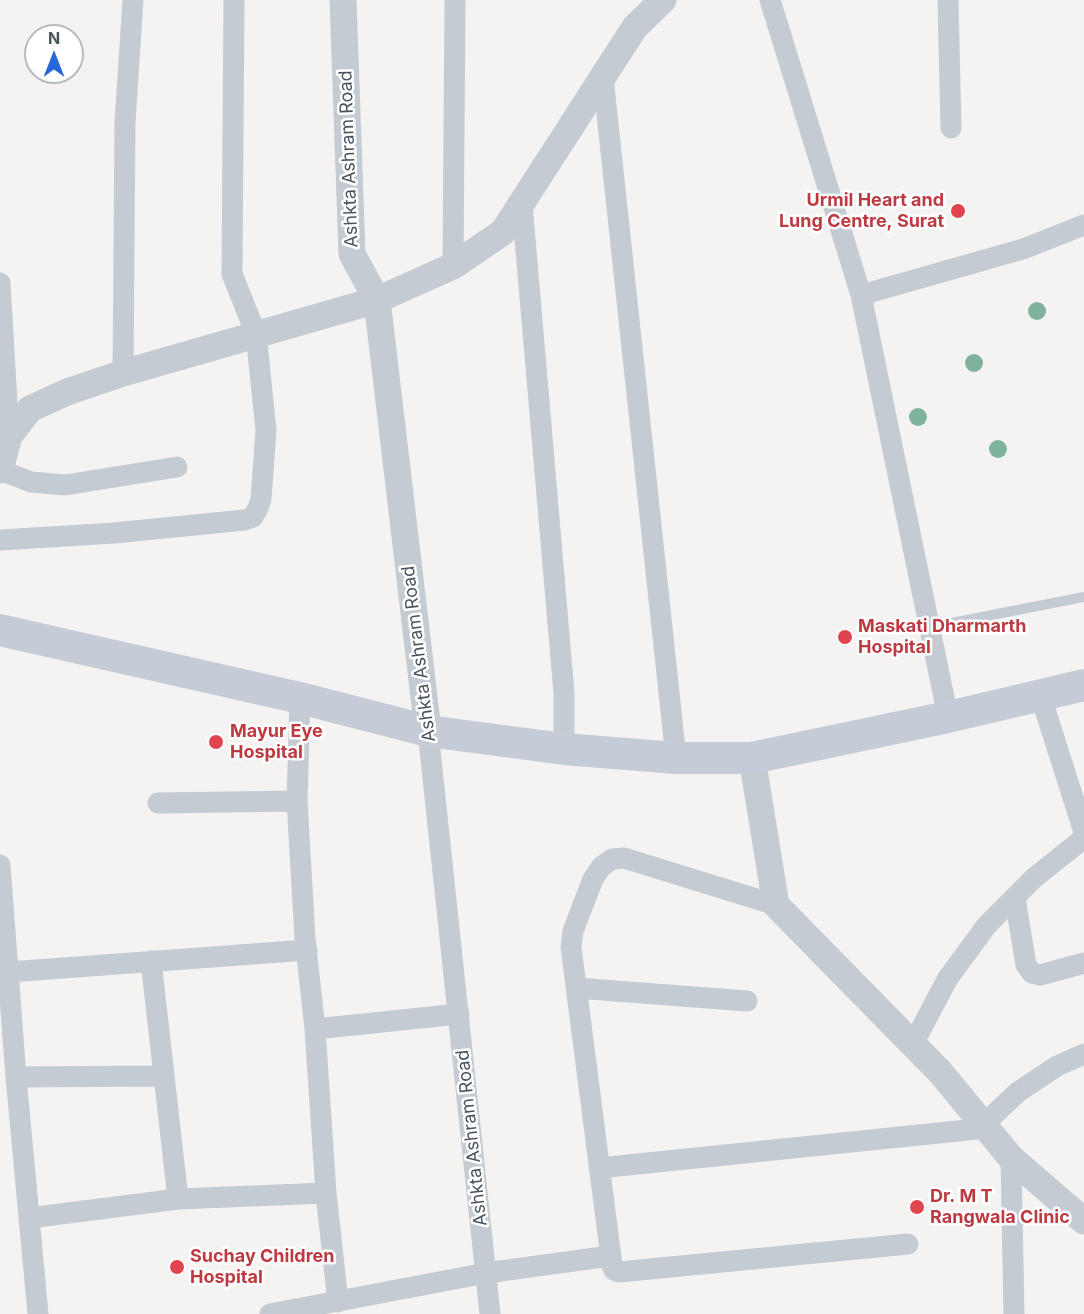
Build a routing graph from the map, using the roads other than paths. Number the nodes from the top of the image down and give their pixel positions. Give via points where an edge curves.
1 (133, 0) edge
2 (234, 0) edge
3 (343, 0) edge
4 (455, 0) edge
5 (663, 0) edge
6 (770, 0) edge
7 (948, 0) edge
8 (603, 77) junction
9 (951, 128) dead end
10 (522, 204) junction
11 (1084, 225) edge
12 (453, 266) junction
13 (0, 283) edge
14 (861, 295) junction
15 (377, 300) junction
16 (256, 334) junction
17 (123, 373) junction
18 (9, 436) junction
19 (177, 467) dead end
20 (0, 470) edge
21 (0, 540) edge
22 (1084, 597) edge
23 (931, 627) junction
24 (0, 630) edge
25 (1084, 685) edge
26 (1041, 697) junction
27 (300, 698) junction
28 (948, 717) junction
29 (428, 731) junction
30 (564, 749) junction
31 (676, 758) junction
32 (752, 758) junction
33 (297, 801) junction
34 (158, 803) dead end
35 (1084, 832) edge
36 (1084, 838) edge
37 (0, 865) edge
38 (1015, 898) junction
39 (776, 905) junction
40 (307, 950) junction
41 (151, 961) junction
42 (1084, 963) edge
43 (9, 972) junction
44 (576, 988) junction
45 (747, 1001) dead end
46 (459, 1014) junction
47 (315, 1029) junction
48 (913, 1044) junction
49 (1084, 1054) edge
50 (164, 1076) junction
51 (16, 1077) junction
52 (985, 1126) junction
53 (1011, 1158) junction
54 (599, 1168) junction
55 (326, 1193) junction
56 (178, 1199) junction
57 (29, 1218) junction
58 (1084, 1221) edge
59 (908, 1244) dead end
60 (610, 1256) junction
61 (486, 1273) junction
62 (338, 1302) junction
63 (38, 1314) edge
64 (270, 1314) edge
65 (490, 1314) edge
66 (1014, 1314) edge

1 - 17 street via 125,122
2 - 16 street via 232,274
3 - 15 street, Ashkta Ashram Road via 352,254
4 - 12 street
5 - 8 street via 634,27
6 - 14 street
7 - 9 street
8 - 10 street
8 - 31 street
10 - 12 street via 503,232
10 - 30 street via 564,693
11 - 14 street via 1023,249
12 - 15 street
13 - 18 street
14 - 23 street
15 - 16 street
15 - 29 street, Ashkta Ashram Road
16 - 17 street
16 - 21 street via 266,430 261,499 253,517 92,535
17 - 18 street via 30,409
18 - 20 street
19 - 20 street via 65,485 31,482
22 - 23 lane
23 - 28 street
24 - 27 main road
25 - 26 main road
26 - 28 main road
26 - 35 street
27 - 29 main road
27 - 33 street
28 - 32 main road
29 - 30 main road
29 - 46 street, Ashkta Ashram Road
30 - 31 main road
31 - 32 main road
32 - 39 street
33 - 34 street
33 - 40 street
36 - 38 street
37 - 43 street
38 - 42 street via 1026,965 1032,973 1040,975
38 - 48 street via 987,926 948,978
39 - 44 street via 624,858 612,859 593,879 573,930
39 - 48 street
40 - 41 street
40 - 47 street
41 - 43 street
41 - 50 street
43 - 51 street
44 - 45 street
44 - 54 street
46 - 47 street
46 - 61 street, Ashkta Ashram Road
47 - 55 street
48 - 52 street
49 - 52 street via 1057,1066 1018,1092
50 - 51 street
50 - 56 street
51 - 57 street
52 - 53 street
52 - 54 street
53 - 58 street
53 - 66 street
54 - 60 street
55 - 56 street
55 - 62 street
56 - 57 street
57 - 63 street
59 - 60 street via 619,1272 614,1270
60 - 61 street
61 - 62 street
61 - 65 street, Ashkta Ashram Road
62 - 64 street

